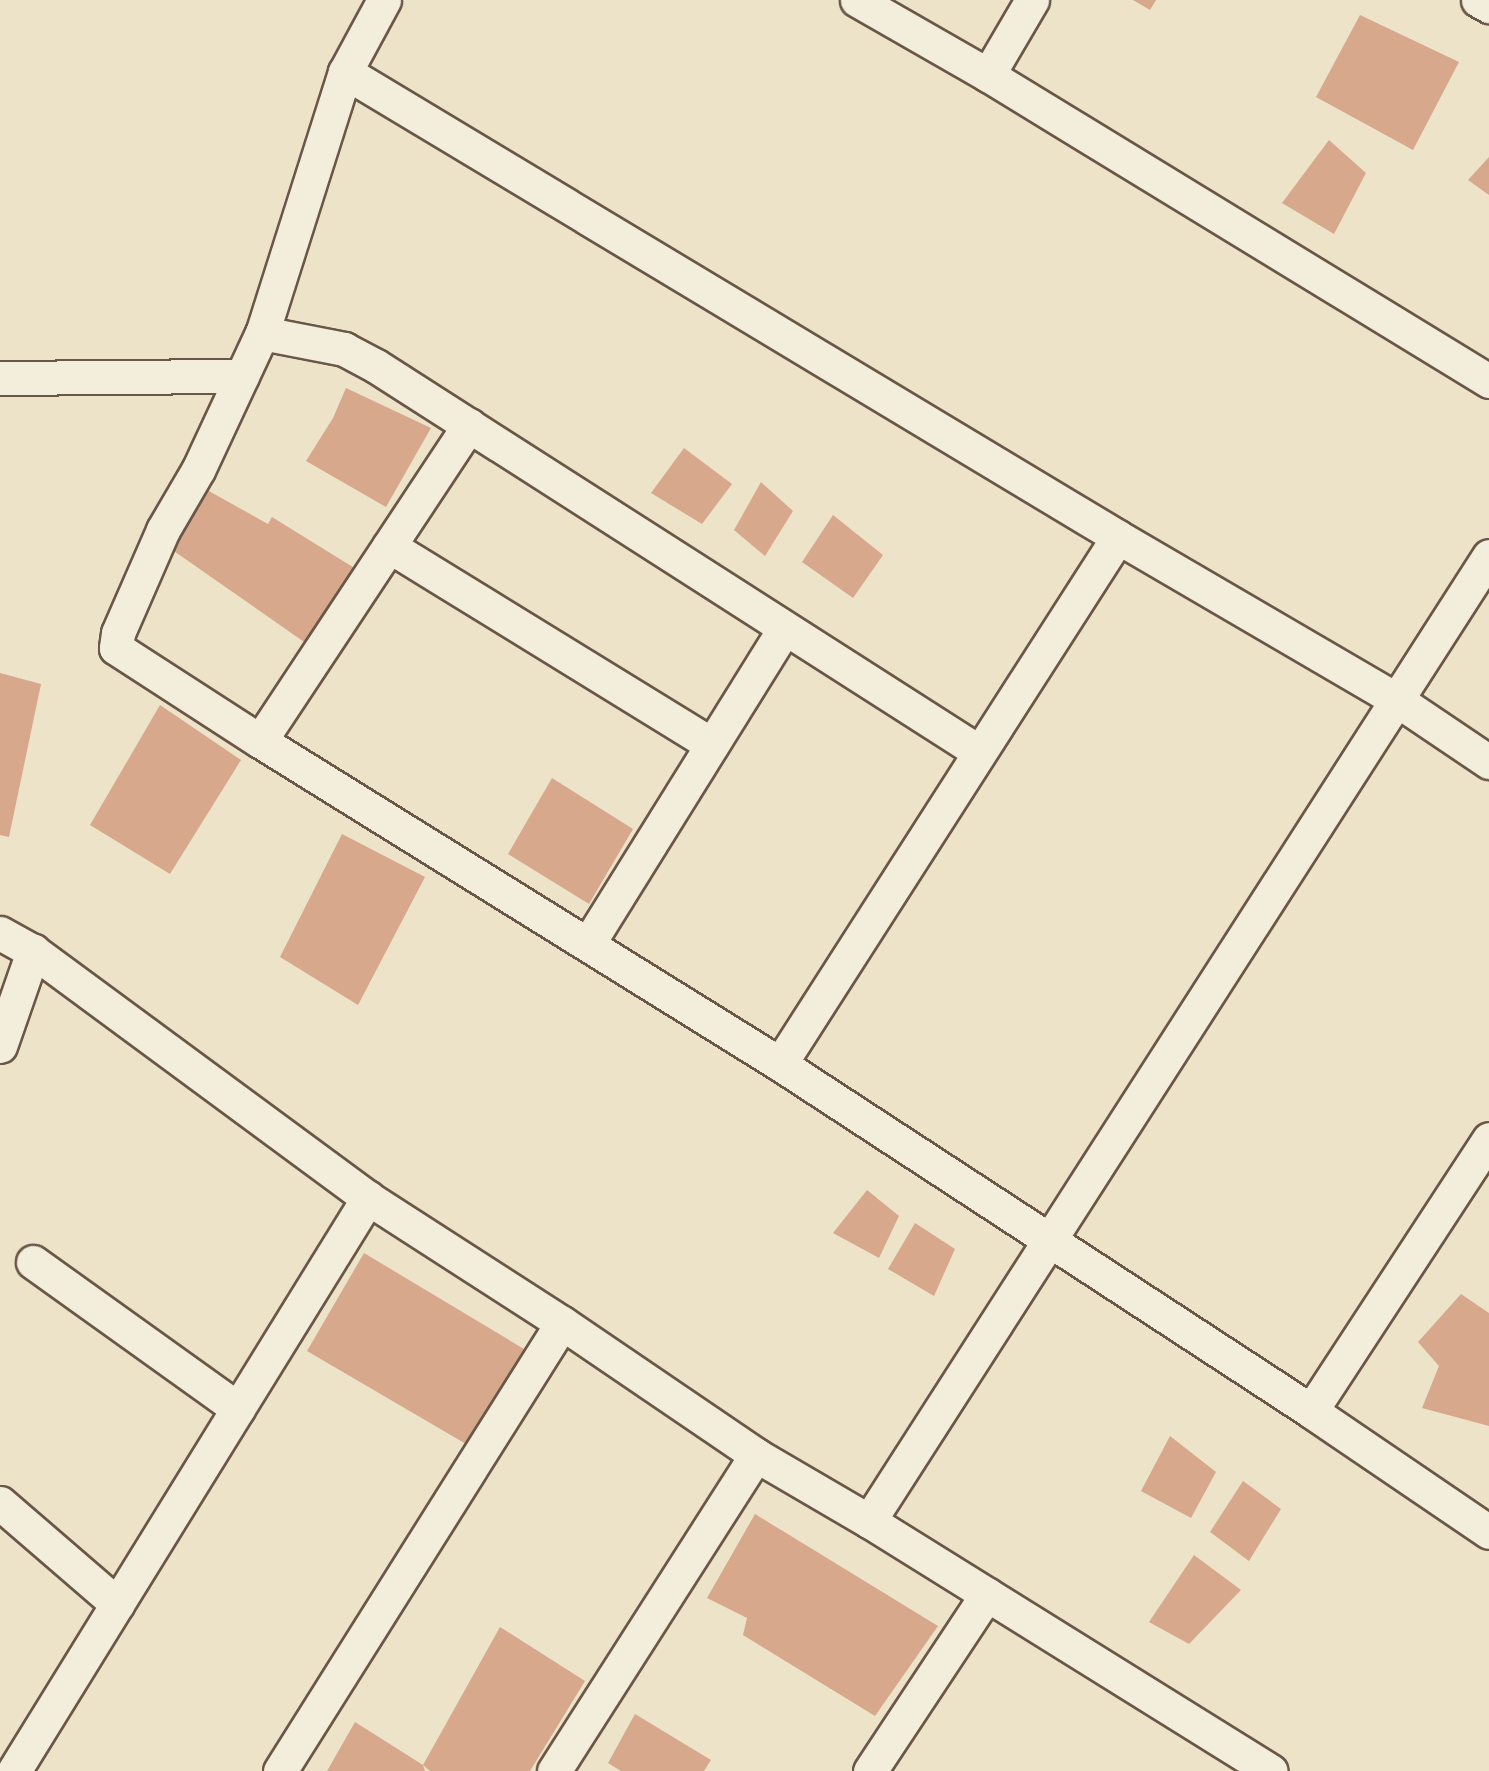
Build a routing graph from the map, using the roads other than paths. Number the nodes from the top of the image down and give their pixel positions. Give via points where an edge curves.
1 (384, 0) edge
2 (857, 0) edge
3 (1032, 0) edge
4 (1478, 0) edge
5 (1489, 6) edge
6 (345, 72) junction
7 (988, 75) junction
8 (262, 333) junction
9 (242, 376) junction
10 (0, 378) edge
11 (1488, 378) edge
12 (470, 425) junction
13 (1118, 537) junction
14 (389, 546) junction
15 (1489, 556) edge
16 (785, 628) junction
17 (1397, 700) junction
18 (260, 741) junction
19 (712, 745) junction
20 (979, 752) junction
21 (1489, 762) edge
22 (0, 933) edge
23 (588, 944) junction
24 (33, 951) junction
25 (0, 1046) edge
26 (780, 1064) junction
27 (1489, 1139) edge
28 (368, 1198) junction
29 (1049, 1239) junction
30 (33, 1262) dead end
31 (562, 1323) junction
32 (238, 1409) junction
33 (1311, 1411) junction
34 (756, 1455) junction
35 (0, 1503) edge
36 (869, 1521) junction
37 (1489, 1532) edge
38 (987, 1594) junction
39 (117, 1604) junction
40 (1264, 1769) edge
41 (14, 1771) edge
42 (280, 1771) edge
43 (554, 1771) edge
44 (870, 1771) edge

1 - 6 street
2 - 7 street
3 - 7 street
4 - 5 street
6 - 8 street
6 - 13 street
7 - 11 street
8 - 9 street
8 - 12 street via 344,349
9 - 10 street
9 - 18 street via 198,470 162,530 118,633 116,648
12 - 14 street
12 - 16 street
13 - 17 street
13 - 20 street
14 - 18 street
14 - 19 street
15 - 17 street
16 - 19 street
16 - 20 street
17 - 21 street
17 - 29 street
18 - 23 street
19 - 23 street
20 - 26 street
22 - 24 street
23 - 26 street
24 - 25 street
24 - 28 street
26 - 29 street
27 - 33 street
28 - 31 street
28 - 32 street
29 - 33 street
29 - 36 street
30 - 32 street
31 - 34 street
31 - 42 street
32 - 39 street
33 - 37 street
34 - 36 street
34 - 43 street
35 - 39 street
36 - 38 street
38 - 40 street
38 - 44 street
39 - 41 street

